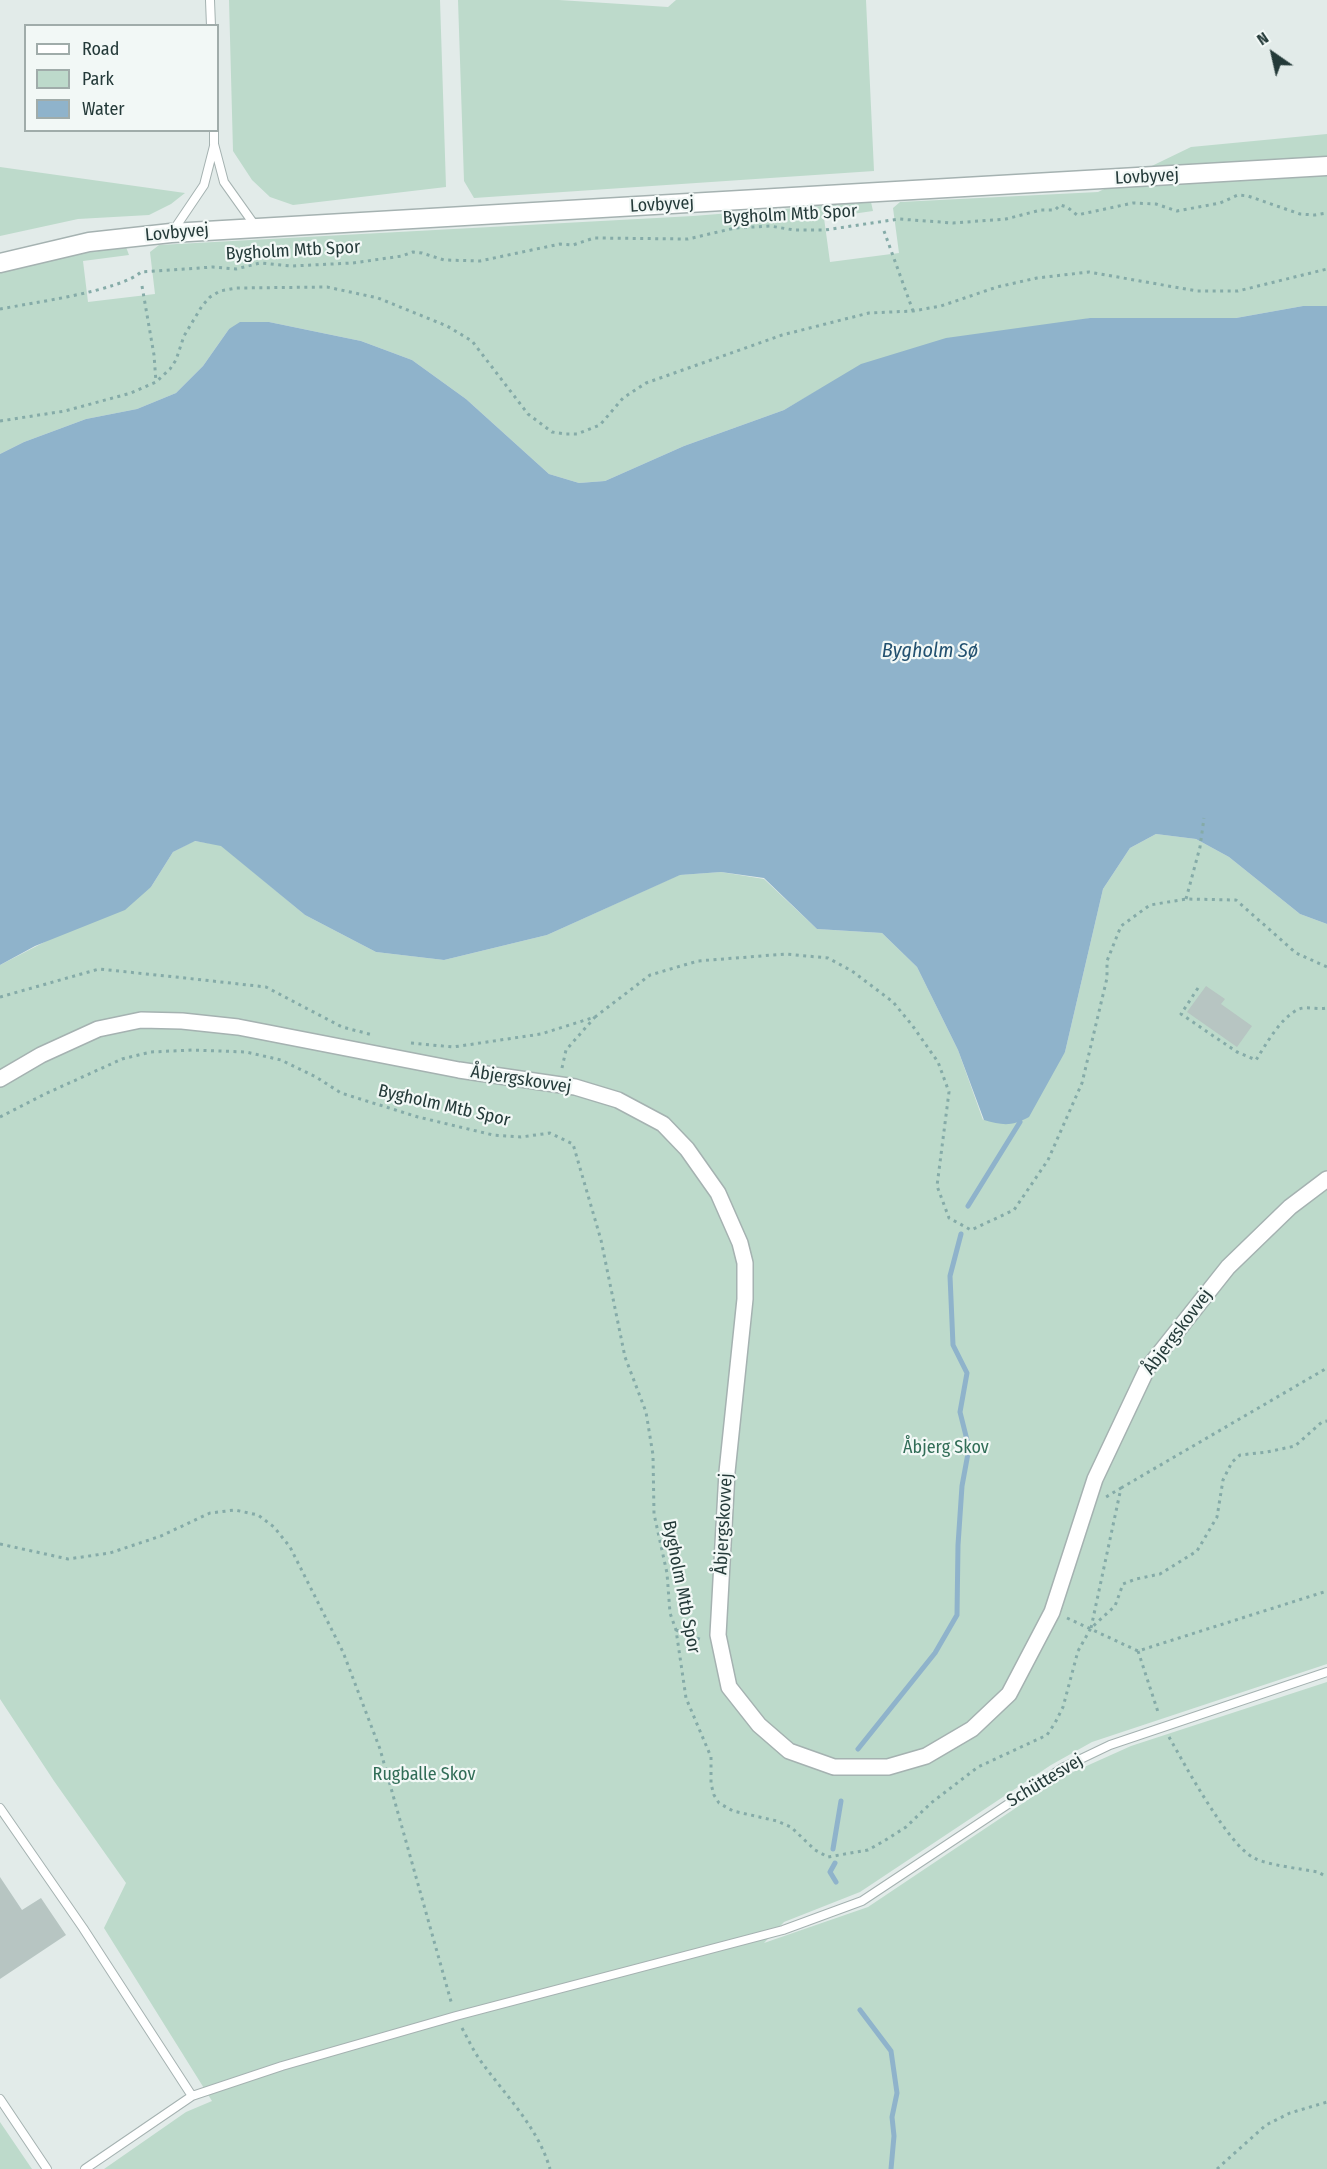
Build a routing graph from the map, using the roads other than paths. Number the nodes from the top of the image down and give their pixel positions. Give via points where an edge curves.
1 (210, 0) edge
2 (211, 24) edge
3 (214, 132) edge
4 (214, 144) junction
5 (1327, 166) edge
6 (256, 228) junction
7 (171, 233) junction
8 (0, 263) edge
9 (0, 1079) edge
10 (1327, 1179) edge
11 (1327, 1672) edge
12 (0, 1808) edge
13 (192, 2096) junction
14 (0, 2099) edge
15 (47, 2169) edge
16 (85, 2169) edge

1 - 2 lane
3 - 4 lane
4 - 6 lane via 224,182
4 - 7 lane via 204,185
5 - 6 street, Lovbyvej
6 - 7 street, Lovbyvej
7 - 8 street, Lovbyvej via 89,242
9 - 10 street, Åbjergskovvej via 98,1029 141,1020 182,1021 238,1027 459,1070 575,1087 618,1100 663,1124 687,1149 718,1193 745,1263 718,1635 729,1687 759,1725 789,1750 834,1767 888,1767 926,1756 972,1729 1009,1694 1052,1612 1095,1479 1148,1369 1228,1267
11 - 13 lane, Schüttesvej via 1110,1745 1064,1767 862,1901 783,1930 456,2016
12 - 13 lane
13 - 16 lane, Schüttesvej
14 - 15 lane

